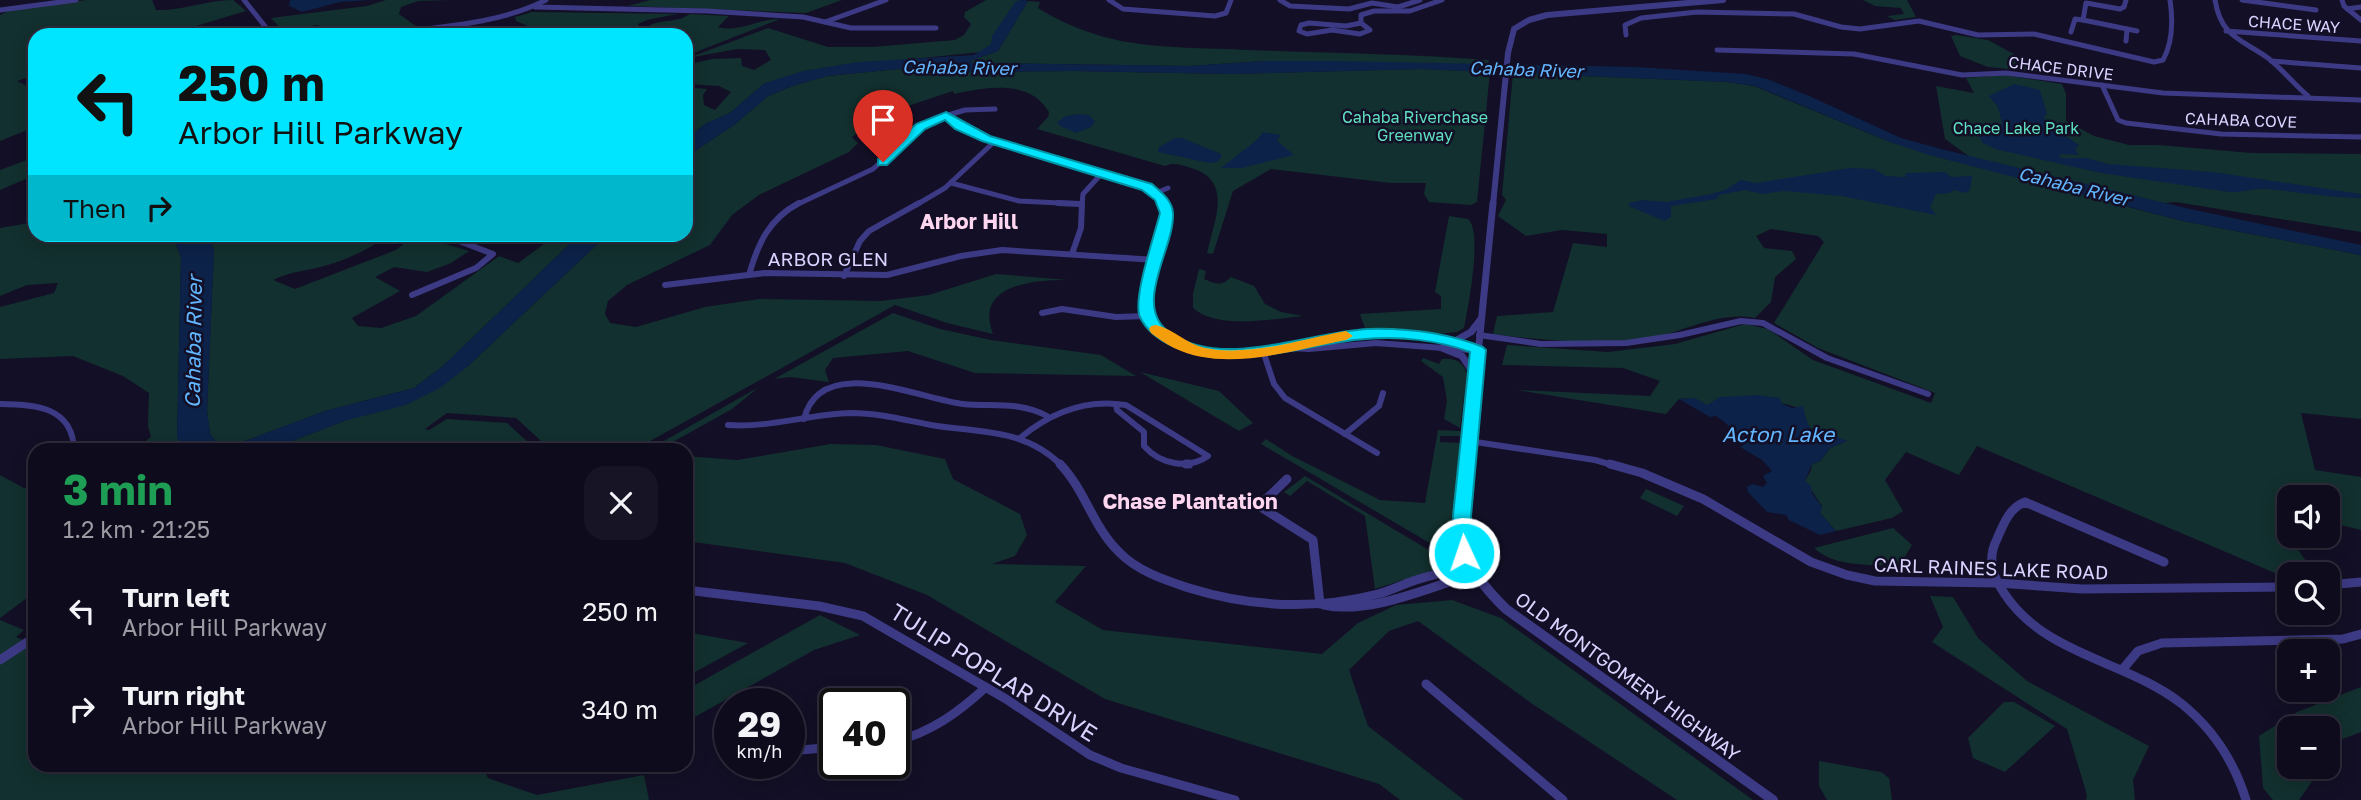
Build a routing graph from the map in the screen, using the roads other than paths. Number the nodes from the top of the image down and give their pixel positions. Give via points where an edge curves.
1 (76, 0) edge
2 (244, 0) edge
3 (546, 0) edge
4 (886, 0) edge
5 (1109, 0) edge
6 (1231, 0) edge
7 (1280, 0) edge
8 (1420, 0) edge
9 (1442, 0) edge
10 (1723, 0) edge
11 (2126, 0) edge
12 (2170, 0) edge
13 (2215, 0) edge
14 (2242, 0) edge
15 (2342, 0) edge
16 (535, 7) junction
17 (2361, 7) edge
18 (2347, 9) junction
19 (0, 10) edge
20 (2316, 10) dead end
21 (2082, 20) junction
22 (2361, 20) edge
23 (825, 22) junction
24 (1361, 23) junction
25 (264, 28) edge
26 (415, 28) edge
27 (936, 28) dead end
28 (2127, 29) junction
29 (2137, 31) dead end
30 (2226, 31) junction
31 (2071, 32) dead end
32 (1626, 35) dead end
33 (2126, 41) dead end
34 (2361, 41) edge
35 (1717, 50) dead end
36 (2270, 61) junction
37 (2361, 68) edge
38 (2102, 85) junction
39 (2308, 96) junction
40 (2361, 100) edge
41 (995, 109) dead end
42 (946, 116) junction
43 (2361, 136) edge
44 (995, 141) junction
45 (1103, 172) junction
46 (951, 183) junction
47 (1168, 188) dead end
48 (1156, 193) junction
49 (1080, 204) junction
50 (462, 242) edge
51 (1072, 254) junction
52 (1156, 260) junction
53 (749, 275) junction
54 (844, 276) junction
55 (665, 285) dead end
56 (412, 295) dead end
57 (1042, 313) dead end
58 (1147, 316) junction
59 (1481, 319) junction
60 (1479, 335) junction
61 (1455, 341) junction
62 (1282, 348) junction
63 (1442, 348) junction
64 (1478, 350) junction
65 (1263, 351) junction
66 (1475, 376) junction
67 (1383, 393) dead end
68 (1928, 394) dead end
69 (0, 404) edge
70 (1116, 404) junction
71 (1047, 416) junction
72 (804, 419) junction
73 (728, 425) dead end
74 (1345, 434) junction
75 (1020, 438) junction
76 (1469, 441) junction
77 (75, 443) edge
78 (1377, 453) dead end
79 (1287, 479) dead end
80 (2018, 494) dead end
81 (2024, 502) junction
82 (2164, 562) dead end
83 (1472, 570) junction
84 (2361, 582) edge
85 (1997, 583) junction
86 (2340, 583) edge
87 (2277, 587) edge
88 (693, 591) edge
89 (1320, 604) junction
90 (2361, 634) edge
91 (28, 642) edge
92 (0, 660) edge
93 (2122, 670) junction
94 (1426, 684) dead end
95 (986, 687) junction
96 (910, 736) edge
97 (1235, 800) edge
98 (1563, 800) edge
99 (1773, 800) edge
100 (2246, 800) edge

1 - 19 street
2 - 25 street
3 - 16 street
4 - 23 street
5 - 6 street via 1122,9 1215,16 1226,13
7 - 8 street via 1290,6 1349,9
9 - 24 street via 1410,11 1369,12 1360,15
10 - 59 street, OLD MONTGOMERY HIGHWAY via 1538,17 1514,29
11 - 21 street via 2120,9 2087,3
12 - 32 street via 2168,52 2157,62 2034,33 1978,35 1919,21 1855,29 1787,13 1697,12 1641,18 1625,25
13 - 30 street via 2219,23
14 - 20 street
15 - 18 street
16 - 23 street via 707,10
16 - 26 street
17 - 18 street
18 - 22 street
21 - 28 street
21 - 31 street via 2075,19
23 - 27 street via 857,28
24 - 24 street via 1309,23 1298,29 1307,34 1369,32
28 - 29 street
28 - 33 street
30 - 34 street, CHACE WAY
30 - 36 street
35 - 38 street, CHACE DRIVE via 1854,54 1962,75 2006,73
36 - 37 street
36 - 39 street
38 - 39 street, CHACE DRIVE via 2184,95
38 - 43 street, CAHABA COVE via 2119,123 2221,134
39 - 40 street, CHACE DRIVE
41 - 42 street
42 - 44 street
42 - 53 street via 920,127 872,170 789,207 760,240
44 - 45 street
44 - 46 street
45 - 48 street
45 - 49 street via 1085,191
46 - 49 street via 1019,201
46 - 54 street via 869,231
47 - 48 street
48 - 52 street via 1167,213
49 - 51 street via 1081,228
50 - 56 street via 493,254 476,268
51 - 52 street, ARBOR GLEN
51 - 54 street, ARBOR GLEN via 984,252 895,274
52 - 58 street via 1146,297
53 - 54 street, ARBOR GLEN
53 - 55 street, ARBOR GLEN
57 - 58 street via 1062,309 1116,317
58 - 65 street via 1164,336 1195,350 1226,354
59 - 60 street, OLD MONTGOMERY HIGHWAY
59 - 61 street
60 - 64 street, OLD MONTGOMERY HIGHWAY
60 - 68 street via 1541,344 1626,344 1741,321 1763,323 1827,358
61 - 62 street via 1368,334
61 - 64 street
62 - 63 street via 1376,344
62 - 65 street
63 - 64 street
63 - 66 street via 1467,360
64 - 66 street, OLD MONTGOMERY HIGHWAY
65 - 74 street via 1278,391
66 - 76 street, OLD MONTGOMERY HIGHWAY
67 - 74 street via 1379,406
69 - 77 street via 32,405 58,414 68,424
70 - 70 street via 1126,405 1208,456 1189,464 1153,454 1144,446 1144,432 1117,410
70 - 71 street
71 - 72 street via 1029,407 961,403 903,388 859,385 816,394 806,406
71 - 75 street
72 - 73 street via 755,427
72 - 75 street via 884,414
74 - 78 street
75 - 89 street via 1063,464 1086,509 1113,546 1157,577 1244,602
76 - 83 street, OLD MONTGOMERY HIGHWAY via 1462,529 1464,553
76 - 85 street, CARL RAINES LAKE ROAD via 1595,460 1642,473 1703,499 1811,562 1847,575 1890,582
79 - 89 street via 1259,506 1313,540
80 - 81 street
81 - 82 street
81 - 85 street via 2013,509 1990,551 1989,563
83 - 89 street via 1366,606 1343,609
83 - 99 street, OLD MONTGOMERY HIGHWAY via 1493,597 1529,627
84 - 86 street
85 - 87 street, CARL RAINES LAKE ROAD via 2082,589
85 - 93 street via 2022,616 2047,636 2078,654
88 - 95 street, TULIP POPLAR DRIVE via 863,616
90 - 93 street via 2343,639 2162,643 2135,651
91 - 92 street
93 - 100 street via 2165,692 2208,728 2232,760
94 - 98 street
95 - 96 street via 957,715
95 - 97 street, TULIP POPLAR DRIVE via 1090,755

